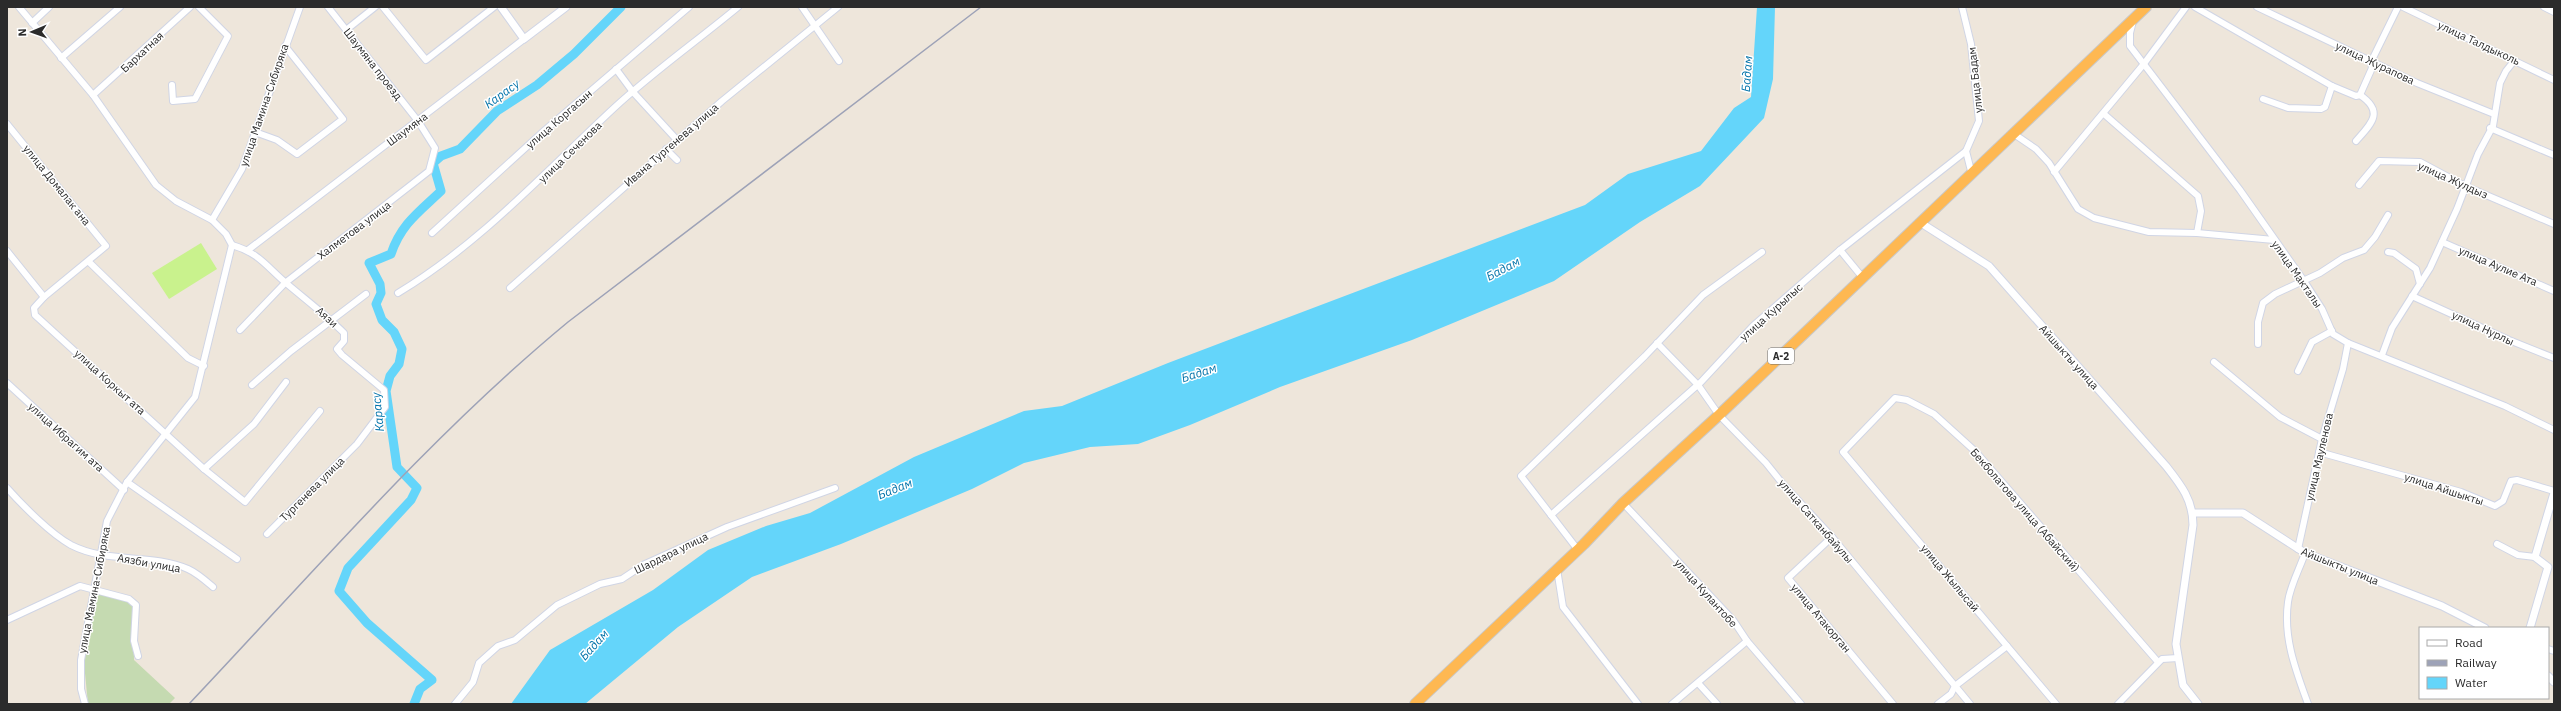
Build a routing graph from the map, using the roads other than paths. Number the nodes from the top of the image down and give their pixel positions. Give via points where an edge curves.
1 (19, 7) edge
2 (49, 7) edge
3 (120, 7) edge
4 (190, 7) edge
5 (199, 7) edge
6 (300, 7) edge
7 (328, 7) edge
8 (376, 7) edge
9 (383, 7) edge
10 (494, 7) edge
11 (501, 7) edge
12 (566, 7) edge
13 (689, 7) edge
14 (738, 7) edge
15 (802, 7) edge
16 (838, 7) edge
17 (1962, 7) edge
18 (2146, 7) edge
19 (2186, 7) edge
20 (2195, 7) edge
21 (2257, 7) edge
22 (2398, 7) edge
23 (2403, 7) edge
24 (2544, 7) edge
25 (2554, 12) edge
26 (2134, 18) junction
27 (32, 23) junction
28 (815, 25) junction
29 (346, 30) junction
30 (524, 39) junction
31 (285, 46) junction
32 (61, 58) junction
33 (839, 61) dead end
34 (2514, 61) junction
35 (2371, 62) junction
36 (2143, 65) junction
37 (616, 69) junction
38 (2554, 80) edge
39 (172, 85) dead end
40 (2332, 86) junction
41 (633, 92) junction
42 (93, 95) junction
43 (2360, 95) junction
44 (2263, 99) dead end
45 (2104, 114) junction
46 (2494, 114) junction
47 (418, 121) junction
48 (7, 124) edge
49 (2490, 128) junction
50 (255, 132) junction
51 (2014, 134) junction
52 (677, 140) junction
53 (2356, 141) dead end
54 (666, 149) junction
55 (1966, 151) junction
56 (2554, 155) edge
57 (677, 160) dead end
58 (2054, 172) junction
59 (1972, 175) junction
60 (2359, 185) dead end
61 (2465, 186) junction
62 (2388, 215) dead end
63 (212, 220) junction
64 (1921, 224) junction
65 (2554, 224) edge
66 (432, 233) dead end
67 (2197, 233) junction
68 (2274, 240) junction
69 (2442, 242) junction
70 (232, 245) junction
71 (248, 250) junction
72 (1840, 250) junction
73 (7, 251) edge
74 (1762, 252) dead end
75 (2388, 252) dead end
76 (89, 262) junction
77 (1864, 278) junction
78 (2304, 281) junction
79 (285, 282) junction
80 (2420, 284) junction
81 (510, 288) dead end
82 (2554, 291) edge
83 (398, 293) dead end
84 (366, 294) dead end
85 (2412, 296) junction
86 (44, 297) junction
87 (331, 320) junction
88 (240, 330) dead end
89 (2332, 331) junction
90 (1657, 343) junction
91 (2348, 343) junction
92 (2258, 344) dead end
93 (2382, 355) junction
94 (2554, 358) edge
95 (2214, 362) dead end
96 (204, 366) junction
97 (2298, 371) dead end
98 (286, 382) dead end
99 (7, 383) edge
100 (252, 384) dead end
101 (1698, 385) junction
102 (320, 411) dead end
103 (1719, 415) junction
104 (2554, 430) edge
105 (168, 434) junction
106 (2322, 439) junction
107 (357, 444) joint
108 (1843, 452) joint
109 (2319, 452) junction
110 (204, 469) junction
111 (128, 482) junction
112 (7, 488) edge
113 (835, 488) dead end
114 (124, 490) junction
115 (2554, 492) edge
116 (1623, 503) junction
117 (2193, 513) junction
118 (1550, 515) junction
119 (2546, 518) junction
120 (2554, 518) edge
121 (268, 534) dead end
122 (1832, 537) junction
123 (2497, 544) dead end
124 (2298, 549) junction
125 (1578, 550) junction
126 (2305, 553) junction
127 (101, 555) junction
128 (2535, 557) junction
129 (237, 558) dead end
130 (2551, 567) edge
131 (1557, 569) junction
132 (214, 587) dead end
133 (94, 589) junction
134 (8, 618) edge
135 (2483, 627) edge
136 (2530, 627) edge
137 (1747, 641) junction
138 (2007, 646) junction
139 (138, 656) dead end
140 (2178, 658) junction
141 (2158, 662) junction
142 (1698, 683) junction
143 (1955, 686) junction
144 (85, 704) edge
145 (455, 704) edge
146 (1415, 704) edge
147 (1638, 704) edge
148 (1672, 704) edge
149 (1717, 704) edge
150 (1801, 704) edge
151 (1893, 704) edge
152 (1938, 704) edge
153 (1970, 704) edge
154 (2056, 704) edge
155 (2118, 704) edge
156 (2198, 704) edge
157 (2308, 704) edge

1 - 27 street
2 - 27 street
3 - 32 street
4 - 42 street, Бархатная
5 - 39 street via 228,36 194,99 173,101
6 - 31 street, улица Мамина-Сибиряка
7 - 29 street, Шаумяна проезд
8 - 29 street
9 - 10 street via 426,60
11 - 30 street
12 - 30 street, Шаумяна
13 - 37 street, улица Коргасын
14 - 41 street, улица Сеченова
15 - 28 street
16 - 28 street, Ивана Тургенева улица
17 - 55 street, улица Бадам via 1971,44 1979,121
18 - 26 highway, A-2
19 - 36 street
20 - 40 street
21 - 35 street, улица Журапова
22 - 35 street
23 - 34 street, улица Талдыколь
24 - 25 street
26 - 36 street, улица Макталы via 2130,46
26 - 51 highway, A-2
27 - 32 street
28 - 33 street
28 - 52 street, Ивана Тургенева улица
29 - 47 street, Шаумяна проезд
30 - 47 street, Шаумяна
31 - 50 street, улица Мамина-Сибиряка
31 - 50 street via 343,119 297,154 277,140
32 - 42 street
34 - 38 street, улица Талдыколь
34 - 46 street via 2500,83
35 - 43 street via 2372,68
35 - 46 street, улица Журапова
36 - 45 street
36 - 68 street, улица Макталы via 2240,190
37 - 41 street
37 - 66 street, улица Коргасын
40 - 43 street via 2356,96
40 - 44 street via 2325,107 2321,109 2288,108
41 - 52 street
41 - 83 street, улица Сеченова via 527,194 467,246
42 - 63 street via 156,185 176,200
43 - 53 street via 2374,110 2375,116 2373,122
45 - 58 street
45 - 67 street via 2198,196 2201,205
46 - 49 street
47 - 71 street, Шаумяна
47 - 79 street, Халметова улица via 435,148 429,171 425,176
48 - 76 street, улица Домалак ана via 106,246
49 - 56 street
49 - 61 street
50 - 63 street, улица Мамина-Сибиряка via 242,170
51 - 58 street via 2036,149
51 - 59 highway, A-2
52 - 54 street, Ивана Тургенева улица
54 - 57 street
54 - 81 street, Ивана Тургенева улица
55 - 59 street
55 - 72 street, улица Курылыс
58 - 67 street via 2084,214 2149,232
59 - 64 highway, A-2
60 - 61 street, улица Жулдыз via 2379,161 2420,162
61 - 65 street, улица Жулдыз
61 - 69 street
62 - 78 street via 2364,250 2343,258
63 - 70 street via 226,234
64 - 77 highway, A-2
64 - 117 street, Айшыкты улица via 1989,266 2166,466 2187,494
67 - 68 street
68 - 78 street, улица Макталы
69 - 80 street
69 - 82 street, улица Аулие Ата
70 - 71 street, Аязи
70 - 96 street, улица Мамина-Сибиряка
71 - 79 street, Аязи via 258,256
72 - 77 street
72 - 101 street, улица Курылыс via 1753,326
73 - 86 street
74 - 90 street via 1703,294
75 - 80 street via 2394,253 2416,269
76 - 86 street
76 - 96 street via 188,358
77 - 103 highway, A-2
78 - 89 street, улица Макталы via 2322,309
78 - 92 street via 2275,294 2263,303 2258,322
79 - 87 street, Аязи
79 - 88 street, Халметова улица
80 - 85 street
84 - 87 street
85 - 93 street via 2392,328
85 - 94 street, улица Нурлы
86 - 105 street, улица Коркыт ата via 34,308 35,315
87 - 100 street
87 - 107 street, Аязи via 344,333 344,341 338,349 342,355 384,390 385,407
89 - 91 street, улица Макталы
89 - 97 street via 2312,342
90 - 101 street, улица Сатканбайулы
90 - 118 street via 1521,476
91 - 93 street, улица Макталы
91 - 106 street, улица Мауленова
93 - 104 street, улица Макталы via 2505,406
95 - 106 street via 2280,417
96 - 105 street, улица Мамина-Сибиряка via 195,397
98 - 110 street via 254,424
99 - 114 street, улица Ибрагим ата
101 - 103 street, улица Сатканбайулы
101 - 118 street, улица Курылыс
102 - 110 street, улица Коркыт ата via 245,502
103 - 116 highway, A-2
103 - 122 street, улица Сатканбайулы
105 - 110 street, улица Коркыт ата
105 - 111 street, улица Мамина-Сибиряка
106 - 109 street, улица Мауленова
107 - 121 street, Тургенева улица
108 - 138 street, улица Жылысай
108 - 141 street, Бекболатова улица (Абайский) via 1895,398 1907,400 1934,414 1976,452
109 - 115 street, улица Айшыкты via 2460,492 2495,506 2503,501 2510,481 2517,480
109 - 124 street, улица Мауленова
111 - 114 street, улица Мамина-Сибиряка
111 - 129 street
112 - 127 street, Аязби улица via 24,507 71,545
113 - 145 street, Шардара улица via 727,527 643,565 622,578 600,584 557,605 515,640 498,646 479,663 473,682
114 - 127 street, улица Мамина-Сибиряка via 107,521
115 - 119 street
116 - 125 highway, A-2
116 - 137 street, улица Кулантобе via 1733,620
117 - 124 street, Айшыкты улица via 2243,513
117 - 140 street, Айшыкты улица via 2176,644
118 - 125 street
119 - 120 street
119 - 128 street
122 - 143 street, улица Сатканбайулы
122 - 151 street, улица Атакорган via 1788,578
123 - 128 street via 2518,555
124 - 126 street, Айшыкты улица
125 - 131 highway, A-2
126 - 135 street, Айшыкты улица via 2467,618
126 - 157 street via 2288,601 2287,633 2293,661
127 - 132 street, Аязби улица via 163,563 188,570
127 - 133 street, улица Мамина-Сибиряка
128 - 130 street
130 - 136 street
131 - 146 highway, A-2
131 - 147 street via 1563,607
133 - 134 street via 80,586
133 - 139 street via 129,599 136,605 134,641
133 - 144 street, улица Мамина-Сибиряка via 81,660
137 - 142 street
137 - 150 street, улица Кулантобе
138 - 143 street
138 - 154 street, улица Жылысай
140 - 141 street via 2162,658
140 - 156 street, Айшыкты улица via 2183,685
141 - 155 street
142 - 148 street
142 - 149 street
143 - 152 street via 1951,694
143 - 153 street, улица Сатканбайулы

